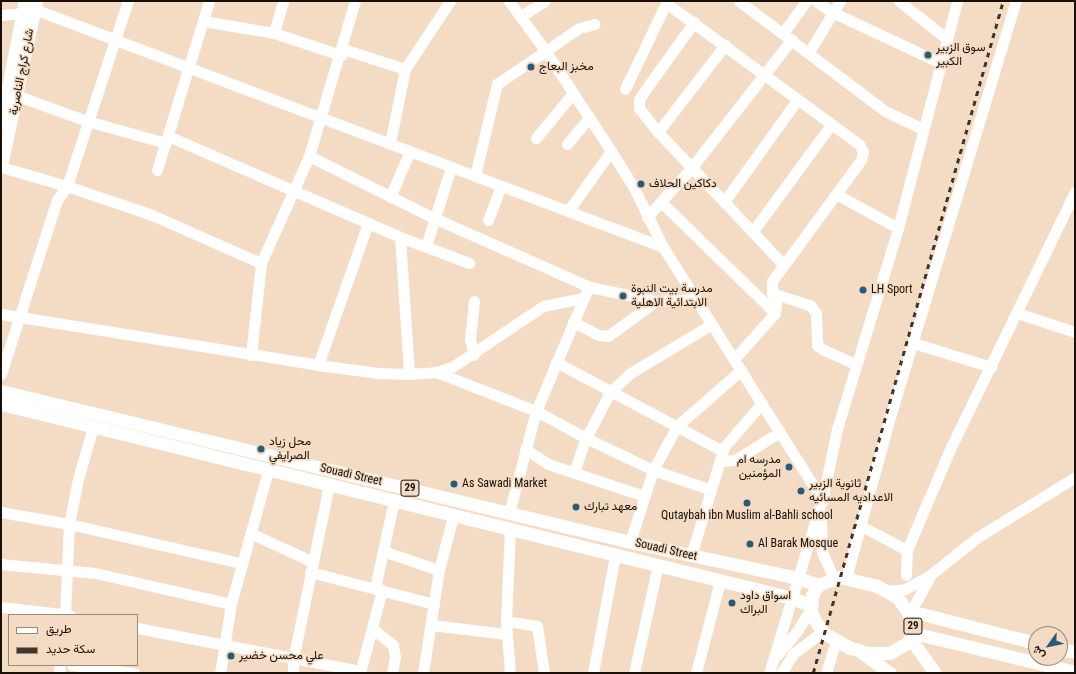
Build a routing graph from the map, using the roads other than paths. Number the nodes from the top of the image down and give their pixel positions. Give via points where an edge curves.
1 (128, 1) edge
2 (209, 1) edge
3 (283, 1) edge
4 (355, 1) edge
5 (450, 1) edge
6 (509, 1) edge
7 (546, 1) edge
8 (738, 1) edge
9 (806, 1) edge
10 (816, 1) edge
11 (840, 1) edge
12 (899, 1) edge
13 (957, 1) edge
14 (1016, 1) edge
15 (667, 2) edge
16 (29, 6) edge
17 (832, 12) junction
18 (1, 15) edge
19 (521, 16) junction
20 (204, 21) junction
21 (694, 22) junction
22 (595, 24) dead end
23 (274, 33) junction
24 (788, 36) junction
25 (947, 39) junction
26 (115, 40) junction
27 (725, 45) junction
28 (545, 50) junction
29 (342, 52) junction
30 (809, 52) junction
31 (941, 63) junction
32 (190, 68) junction
33 (405, 69) junction
34 (763, 74) junction
35 (625, 89) dead end
36 (9, 90) edge
37 (573, 93) junction
38 (797, 100) junction
39 (321, 117) junction
40 (590, 117) junction
41 (87, 121) junction
42 (1, 122) edge
43 (831, 125) junction
44 (923, 129) junction
45 (658, 132) junction
46 (536, 138) dead end
47 (167, 139) junction
48 (390, 144) junction
49 (567, 144) dead end
50 (410, 151) junction
51 (611, 151) junction
52 (309, 156) junction
53 (1, 166) edge
54 (451, 167) junction
55 (692, 167) junction
56 (157, 170) dead end
57 (475, 176) junction
58 (67, 186) junction
59 (501, 186) junction
60 (294, 190) junction
61 (1075, 192) edge
62 (836, 194) junction
63 (390, 197) junction
64 (661, 202) junction
65 (724, 202) junction
66 (568, 211) junction
67 (647, 217) junction
68 (434, 218) junction
69 (488, 220) dead end
70 (368, 223) junction
71 (898, 228) junction
72 (753, 231) junction
73 (400, 237) junction
74 (426, 246) junction
75 (663, 247) junction
76 (261, 263) junction
77 (469, 263) dead end
78 (783, 264) junction
79 (590, 287) junction
80 (772, 294) junction
81 (583, 298) junction
82 (696, 299) junction
83 (656, 300) junction
84 (474, 301) dead end
85 (775, 313) junction
86 (1017, 313) junction
87 (1, 314) edge
88 (19, 319) junction
89 (573, 322) junction
90 (712, 324) junction
91 (1075, 332) edge
92 (913, 344) junction
93 (251, 354) junction
94 (474, 355) junction
95 (734, 359) junction
96 (556, 362) junction
97 (856, 364) junction
98 (318, 365) junction
99 (991, 367) junction
100 (741, 370) junction
101 (436, 372) junction
102 (1, 374) edge
103 (409, 374) junction
104 (1, 391) edge
105 (610, 392) junction
106 (762, 403) junction
107 (1, 404) edge
108 (536, 411) junction
109 (676, 426) junction
110 (93, 427) junction
111 (780, 432) junction
112 (586, 438) junction
113 (525, 449) junction
114 (722, 456) junction
115 (653, 470) junction
116 (268, 471) junction
117 (574, 472) junction
118 (1075, 477) edge
119 (329, 484) junction
120 (709, 489) junction
121 (437, 495) junction
122 (644, 496) junction
123 (822, 499) junction
124 (394, 500) junction
125 (432, 511) junction
126 (1, 512) edge
127 (509, 512) junction
128 (453, 516) junction
129 (69, 524) junction
130 (861, 526) junction
131 (510, 530) junction
132 (250, 533) junction
133 (630, 542) junction
134 (907, 550) junction
135 (383, 551) junction
136 (615, 555) junction
137 (691, 556) junction
138 (241, 563) junction
139 (1, 564) edge
140 (658, 565) junction
141 (312, 567) junction
142 (66, 569) junction
143 (439, 570) junction
144 (906, 575) dead end
145 (930, 575) junction
146 (798, 578) junction
147 (833, 578) junction
148 (846, 578) junction
149 (720, 581) junction
150 (818, 585) junction
151 (379, 589) junction
152 (887, 590) junction
153 (792, 598) junction
154 (230, 604) junction
155 (434, 604) junction
156 (1, 607) edge
157 (810, 607) junction
158 (59, 614) edge
159 (67, 614) edge
160 (910, 614) junction
161 (506, 621) junction
162 (431, 625) junction
163 (138, 628) edge
164 (373, 629) junction
165 (822, 632) junction
166 (506, 634) junction
167 (912, 635) junction
168 (836, 641) junction
169 (1028, 641) edge
170 (223, 646) junction
171 (1028, 647) edge
172 (859, 651) junction
173 (1021, 658) junction
174 (293, 660) junction
175 (80, 666) edge
176 (771, 668) edge
177 (360, 672) edge
178 (1075, 672) edge
179 (134, 673) edge
180 (220, 673) edge
181 (292, 673) edge
182 (394, 673) edge
183 (423, 673) edge
184 (510, 673) edge
185 (544, 673) edge
186 (593, 673) edge
187 (634, 673) edge
188 (696, 673) edge
189 (781, 673) edge
190 (826, 673) edge
191 (890, 673) edge
192 (935, 673) edge

1 - 26 street
2 - 20 street
3 - 23 street
4 - 29 street
5 - 33 street
6 - 19 street
7 - 19 street
8 - 24 street
9 - 24 street
10 - 17 street
11 - 17 street
12 - 25 street
13 - 25 street
14 - 92 street
15 - 21 street
15 - 35 street
16 - 18 street
16 - 26 street
16 - 36 main road, شارع كراج الناصرية
17 - 30 street
17 - 31 street
19 - 28 street
20 - 23 street
20 - 32 street
21 - 27 street
21 - 45 street via 638,100 639,108
22 - 28 street via 585,24
23 - 29 street
24 - 30 street
24 - 34 street
25 - 31 street
26 - 32 street
26 - 41 street
27 - 34 street
27 - 45 street
28 - 37 street
28 - 57 street via 497,84
29 - 33 street
29 - 39 street
30 - 44 street via 885,111
31 - 44 street
32 - 39 street
32 - 47 street
33 - 48 street
34 - 38 street
34 - 55 street
36 - 41 street
36 - 42 main road, شارع كراج الناصرية
36 - 53 main road, شارع كراج الناصرية
37 - 40 street
37 - 46 street
38 - 43 street
38 - 65 street
39 - 48 street
39 - 52 street
40 - 49 street
40 - 51 street
41 - 47 street
41 - 58 street
43 - 62 street via 859,144 863,152 861,160
43 - 72 street
44 - 71 street
45 - 55 street
47 - 56 street
47 - 60 street
48 - 50 street
50 - 54 street
50 - 63 street
51 - 66 street
51 - 67 street via 634,188
52 - 60 street
52 - 63 street
53 - 58 street
54 - 57 street
54 - 68 street
55 - 64 street
55 - 65 street
57 - 59 street
58 - 76 street via 152,215
58 - 88 street via 57,200
59 - 66 street
59 - 69 street
60 - 70 street
60 - 76 street
61 - 86 street
62 - 71 street
62 - 78 street
63 - 68 street
64 - 67 street
64 - 85 street
65 - 72 street
66 - 75 street
67 - 75 street
68 - 74 street
68 - 79 street
70 - 73 street
70 - 98 street
71 - 97 street
72 - 78 street
73 - 74 street
73 - 103 street
74 - 77 street
75 - 82 street
76 - 93 street
78 - 80 street via 772,281
79 - 81 street
79 - 83 street
80 - 85 street via 776,303
80 - 97 street via 810,305 816,313 817,345
81 - 89 street
81 - 94 street via 542,306
82 - 83 street
82 - 90 street
83 - 89 street via 608,336 599,335
84 - 94 street via 470,338
85 - 95 street
86 - 91 street
86 - 99 street
87 - 88 street
88 - 93 street
88 - 102 street
89 - 96 street
90 - 95 street
90 - 105 street via 629,374
92 - 99 street
92 - 130 street
93 - 98 street
94 - 101 street
95 - 100 street
96 - 105 street
96 - 108 street
97 - 123 street via 833,445
98 - 103 street via 378,373
99 - 134 street via 951,447
100 - 106 street
100 - 109 street
101 - 103 street
101 - 108 street
104 - 121 main road, Souadi Street / 29
105 - 109 street
105 - 112 street
106 - 111 street
106 - 114 street via 729,439
107 - 110 main road, Souadi Street / 29
108 - 112 street
108 - 113 street
109 - 114 street
109 - 115 street
110 - 116 main road, Souadi Street / 29
110 - 129 street via 78,479
111 - 114 street via 735,460
111 - 123 street
112 - 115 street
112 - 117 street
113 - 117 street via 544,462
113 - 127 street
114 - 120 street
115 - 120 street
115 - 122 street
116 - 119 main road, Souadi Street / 29
116 - 132 street
117 - 122 street
118 - 145 street via 978,537
119 - 124 main road, Souadi Street / 29
119 - 141 street
120 - 137 street
121 - 125 main road
121 - 127 main road, Souadi Street / 29
122 - 133 street
123 - 146 street
123 - 147 street via 820,542 824,561
124 - 125 main road, Souadi Street / 29
124 - 135 street
125 - 128 main road, Souadi Street / 29
126 - 129 street
127 - 133 main road, Souadi Street / 29
128 - 131 main road, Souadi Street / 29
128 - 143 street
129 - 138 street
129 - 142 street
130 - 134 street
130 - 148 street
131 - 136 main road, Souadi Street / 29
131 - 161 street
132 - 138 street
132 - 141 street
133 - 137 main road, Souadi Street / 29
134 - 144 street
135 - 143 street
135 - 151 street
136 - 140 main road, Souadi Street / 29
136 - 186 street
137 - 146 main road, Souadi Street / 29
138 - 154 street
139 - 142 street
140 - 149 main road, Souadi Street / 29
140 - 187 street
141 - 151 street
141 - 174 street
142 - 154 street via 95,573
142 - 159 street
143 - 155 street
145 - 152 street via 905,589
145 - 160 street
146 - 150 main road, Souadi Street / 29
146 - 153 street
147 - 148 main road, 29
147 - 150 main road, 29
148 - 152 main road, 29
149 - 153 main road, Souadi Street / 29
149 - 188 street
150 - 157 main road
151 - 155 street
151 - 164 street
152 - 160 main road, 29 via 898,598
153 - 157 main road, Souadi Street / 29
153 - 176 street
154 - 170 street
155 - 162 street
156 - 158 street
157 - 165 main road
157 - 176 street
160 - 167 main road, 29
160 - 169 main road, 29 via 922,614
161 - 166 street
161 - 185 street via 537,626
162 - 166 street
162 - 183 street
163 - 170 street
164 - 177 street
164 - 182 street via 393,645
165 - 168 main road, 29
165 - 189 street via 794,654
166 - 184 street
167 - 172 main road, 29 via 903,647 890,653
167 - 173 main road, 29
167 - 192 main road
168 - 172 main road, 29
168 - 190 street
170 - 174 street
170 - 180 street
171 - 173 main road
172 - 191 main road
173 - 178 main road, 29
174 - 177 street
174 - 181 street
175 - 179 street

